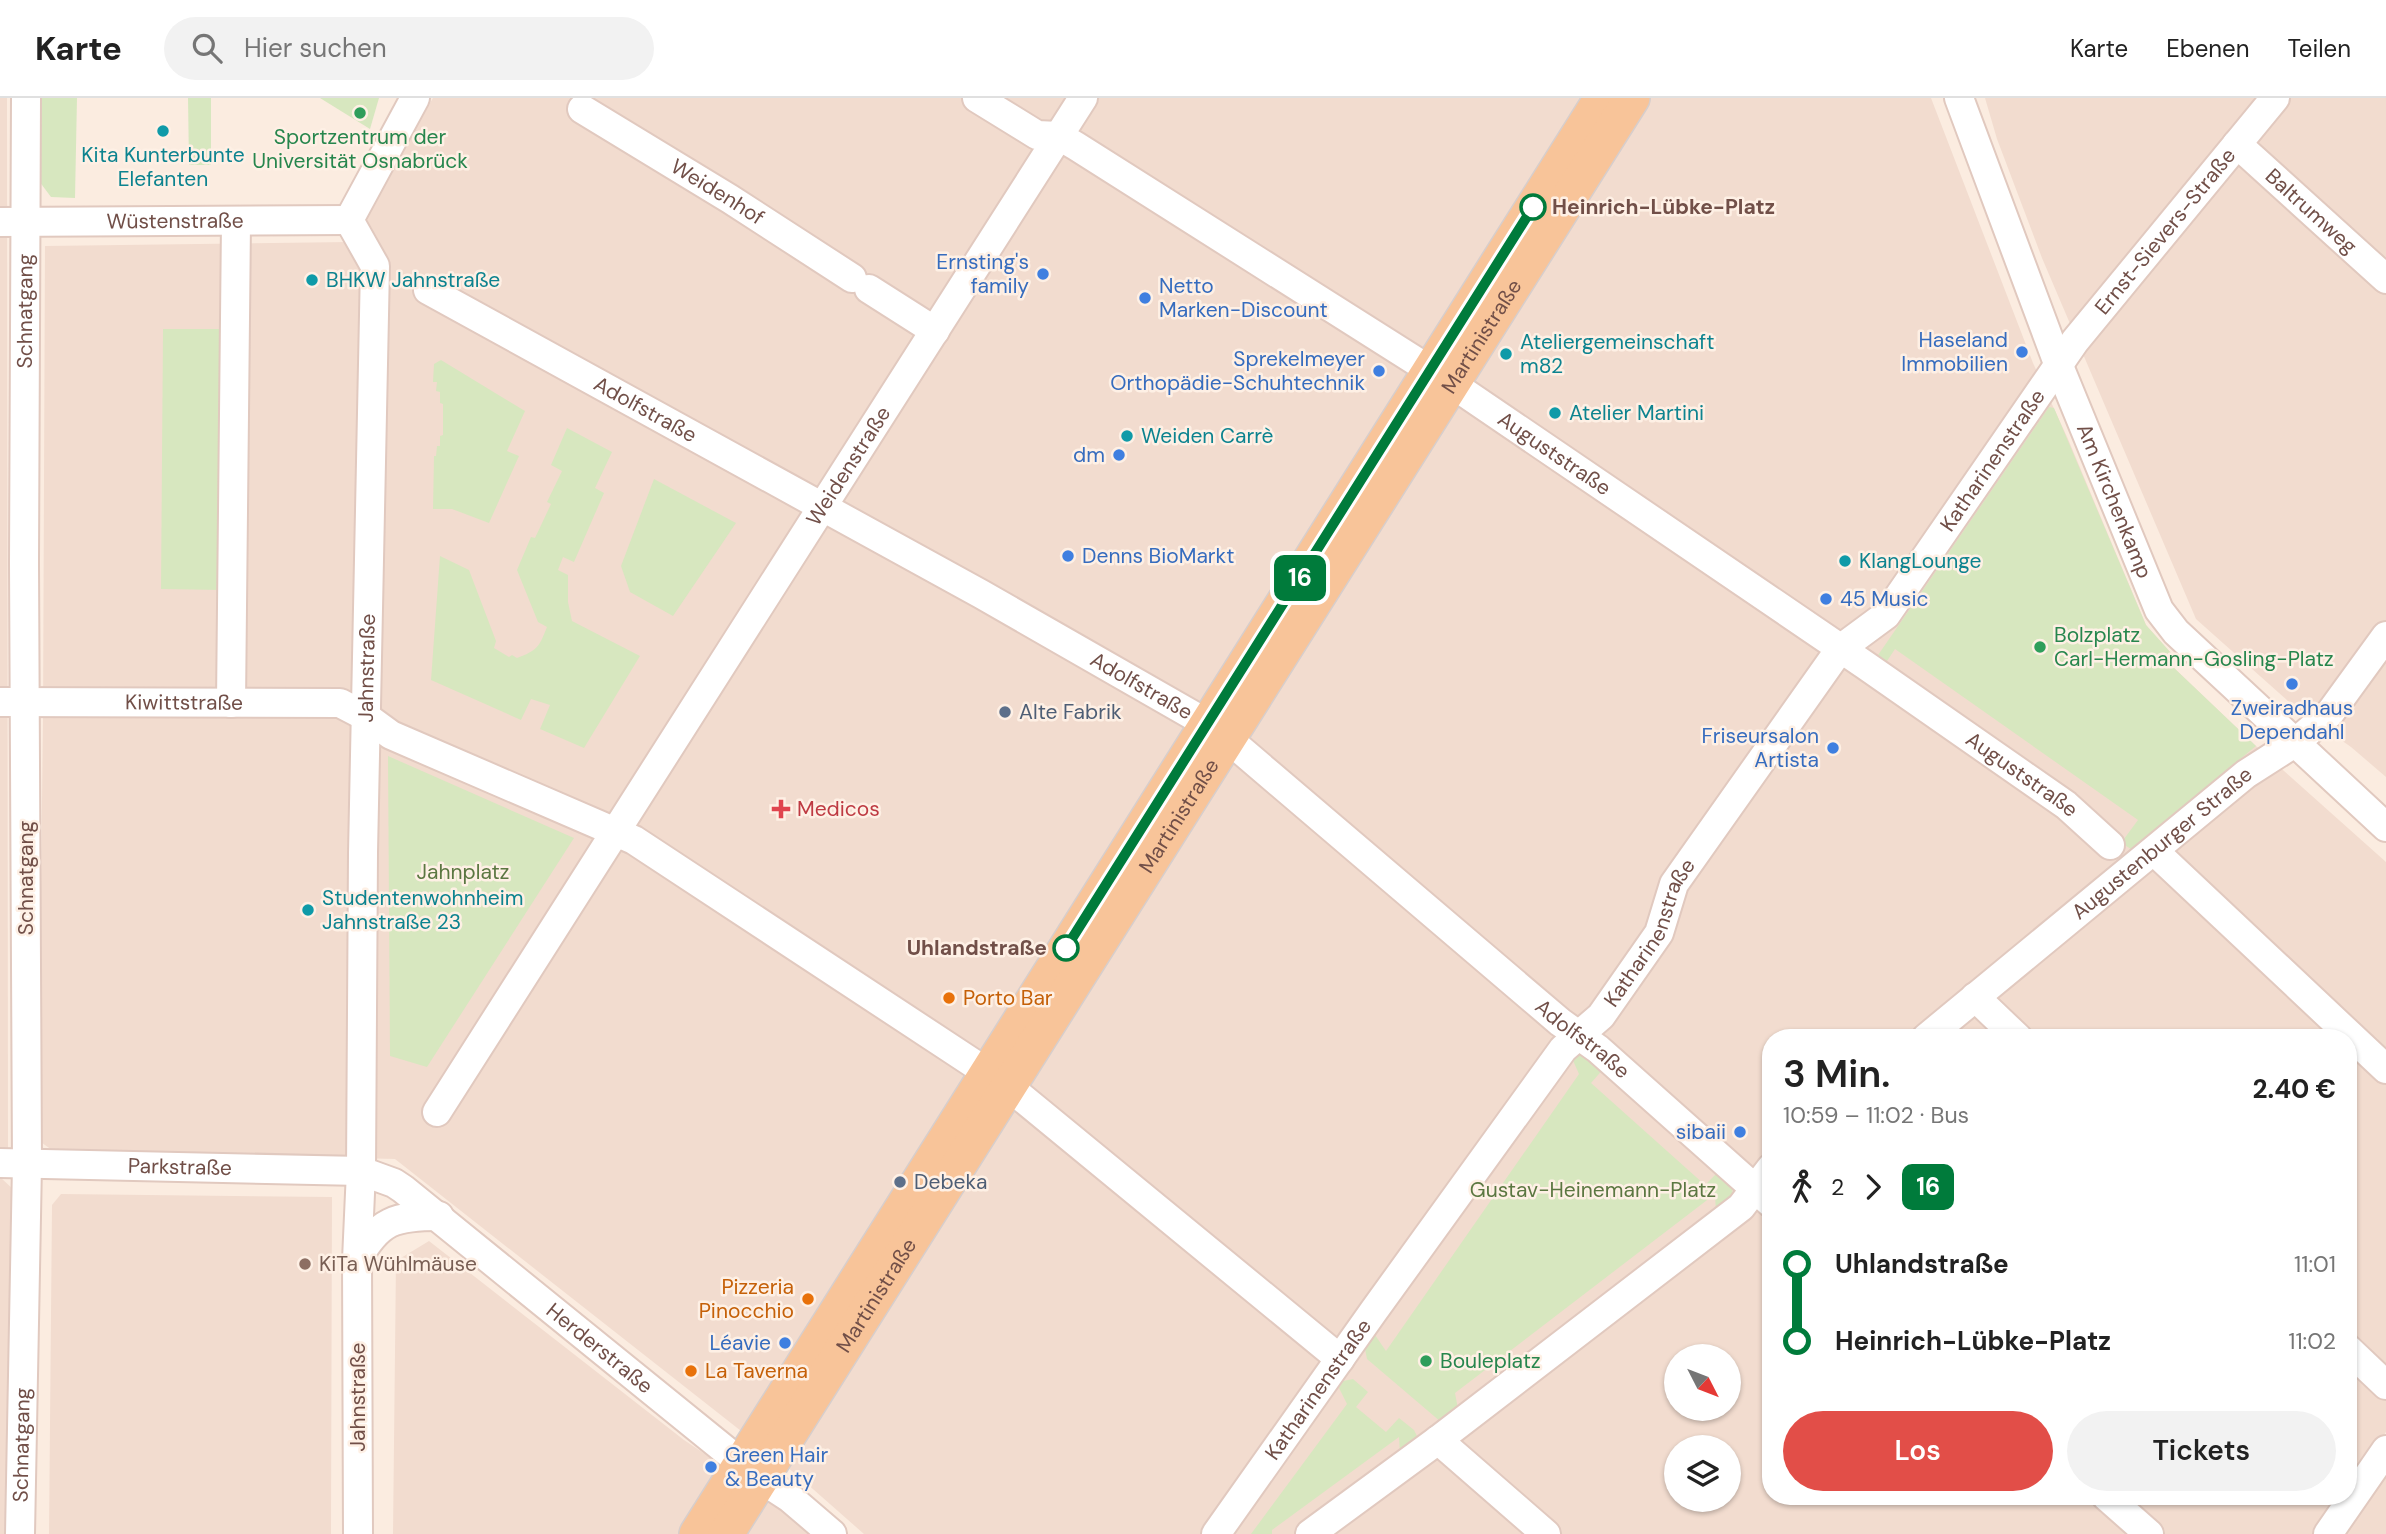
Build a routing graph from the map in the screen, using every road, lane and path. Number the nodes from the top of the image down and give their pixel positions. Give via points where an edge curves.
1 (26, 98) edge
2 (415, 98) edge
3 (976, 98) edge
4 (1083, 98) edge
5 (1602, 98) edge
6 (1632, 98) edge
7 (1959, 98) edge
8 (2275, 98) edge
9 (582, 109) dead end
10 (1059, 136) junction
11 (2236, 144) junction
12 (349, 220) junction
13 (13, 222) edge
14 (236, 222) junction
15 (2386, 279) edge
16 (428, 290) dead end
17 (936, 331) junction
18 (2059, 366) junction
19 (1441, 377) junction
20 (823, 508) junction
21 (2386, 636) edge
22 (1840, 649) junction
23 (12, 702) edge
24 (231, 703) junction
25 (365, 716) junction
26 (1218, 732) junction
27 (2296, 742) junction
28 (2386, 827) edge
29 (614, 832) junction
30 (2110, 845) dead end
31 (2154, 851) junction
32 (1975, 997) junction
33 (1937, 1029) edge
34 (2009, 1029) edge
35 (2343, 1029) edge
36 (1579, 1036) junction
37 (2357, 1042) edge
38 (2386, 1069) edge
39 (999, 1080) junction
40 (437, 1112) dead end
41 (14, 1164) edge
42 (361, 1171) junction
43 (1762, 1184) edge
44 (1762, 1190) edge
45 (439, 1216) junction
46 (357, 1260) junction
47 (2357, 1358) edge
48 (1340, 1359) junction
49 (2386, 1385) edge
50 (1438, 1440) junction
51 (2386, 1450) edge
52 (751, 1471) junction
53 (2357, 1492) edge
54 (2116, 1505) edge
55 (2348, 1505) edge
56 (20, 1534) edge
57 (358, 1534) edge
58 (697, 1534) edge
59 (726, 1534) edge
60 (832, 1534) edge
61 (1216, 1534) edge
62 (1310, 1534) edge
63 (1546, 1534) edge
64 (2149, 1534) edge
65 (2328, 1534) edge

1 - 13 street, Schnatgang
2 - 12 street
3 - 10 street, Auguststraße via 1037,135
4 - 10 street, Weidenstraße
5 - 19 main road, Martinistraße
6 - 19 main road, Martinistraße
7 - 18 street, Am Kirchenkamp
8 - 11 street, Ernst-Sievers-Straße
9 - 17 street, Weidenhof
10 - 17 street, Weidenstraße
10 - 19 street, Auguststraße
11 - 15 street, Baltrumweg
11 - 18 street, Ernst-Sievers-Straße
12 - 14 street, Wüstenstraße
12 - 25 street, Jahnstraße via 374,266
13 - 14 street, Wüstenstraße
13 - 23 street, Schnatgang
14 - 24 street
16 - 20 street, Adolfstraße
17 - 20 street, Weidenstraße
18 - 22 street, Katharinenstraße via 1886,615
18 - 27 street, Am Kirchenkamp via 2159,610 2176,632
19 - 22 street, Auguststraße
19 - 26 main road, Martinistraße
20 - 26 street, Adolfstraße
20 - 29 street, Weidenstraße
21 - 27 street, Augustenburger Straße via 2330,713
22 - 30 street, Auguststraße via 2066,805
22 - 36 street, Katharinenstraße via 1674,884 1659,933 1601,1016
23 - 24 street, Kiwittstraße
23 - 41 street, Schnatgang
24 - 25 street, Kiwittstraße via 340,704
25 - 29 street via 391,735
25 - 42 street, Jahnstraße
26 - 36 street, Adolfstraße
26 - 39 main road, Martinistraße
27 - 28 street, Am Kirchenkamp
27 - 31 street, Augustenburger Straße via 2246,774
29 - 39 street via 634,840
29 - 40 street
31 - 32 street, Augustenburger Straße
31 - 35 street
32 - 33 street, Augustenburger Straße
32 - 34 street
36 - 43 street, Adolfstraße
36 - 48 street, Katharinenstraße via 1563,1049
37 - 38 street
39 - 48 street
39 - 52 main road, Martinistraße
41 - 42 street, Parkstraße
41 - 56 street, Schnatgang
42 - 45 street, Herderstraße via 394,1183
42 - 46 street, Jahnstraße
44 - 50 street
45 - 46 street via 406,1216 383,1227
45 - 52 street, Herderstraße
46 - 57 street, Jahnstraße
47 - 49 street
48 - 61 street, Katharinenstraße
50 - 62 street
50 - 63 street
51 - 53 street
52 - 58 main road, Martinistraße
52 - 59 main road, Martinistraße
52 - 60 street, Herderstraße
54 - 64 street
55 - 65 street

